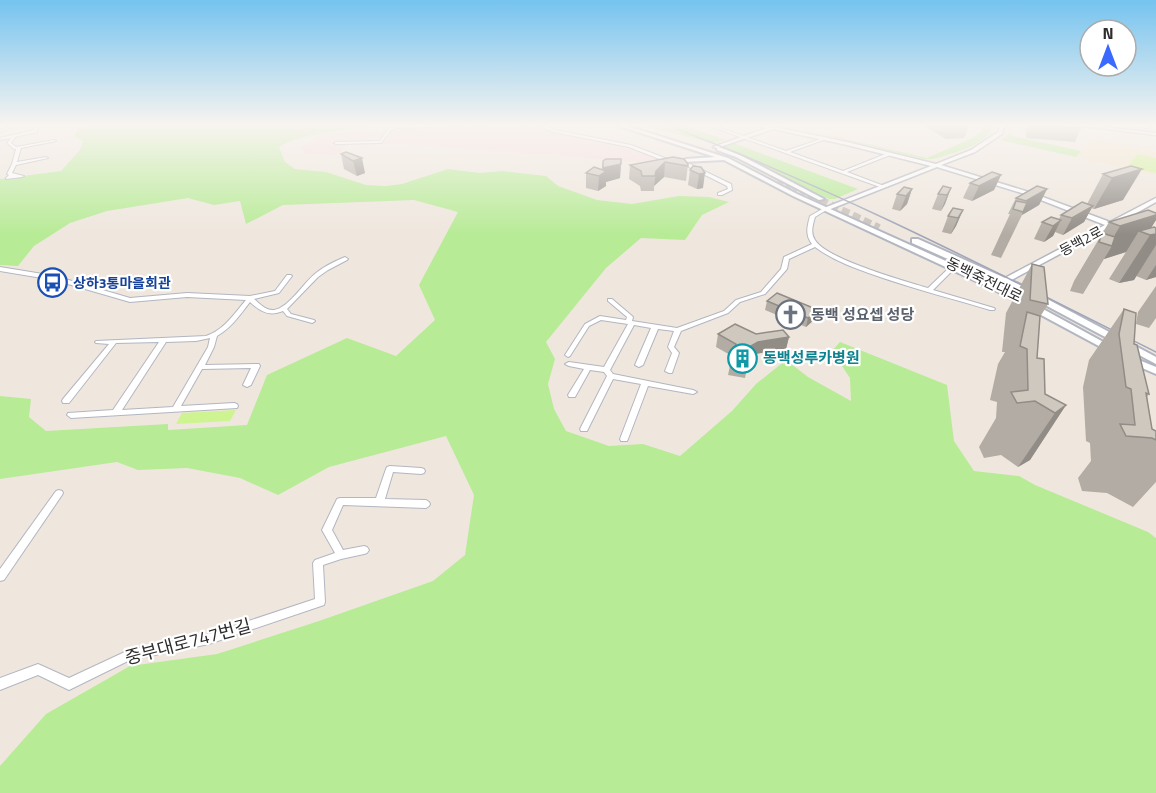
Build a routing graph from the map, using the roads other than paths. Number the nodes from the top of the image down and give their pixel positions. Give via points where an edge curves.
1 (15, 161) edge
2 (30, 161) edge
3 (675, 161) edge
4 (686, 161) edge
5 (730, 161) edge
6 (735, 161) edge
7 (742, 161) edge
8 (747, 161) edge
9 (811, 161) edge
10 (871, 161) edge
11 (914, 161) edge
12 (944, 161) edge
13 (678, 162) junction
14 (14, 164) junction
15 (659, 165) edge
16 (932, 166) junction
17 (842, 172) junction
18 (13, 174) dead end
19 (882, 186) junction
20 (720, 194) dead end
21 (809, 194) junction
22 (795, 195) junction
23 (1156, 201) edge
24 (829, 207) junction
25 (1135, 212) junction
26 (1145, 215) edge
27 (864, 219) junction
28 (852, 220) junction
29 (1110, 225) junction
30 (1125, 231) edge
31 (815, 245) junction
32 (345, 259) dead end
33 (953, 267) junction
34 (0, 269) edge
35 (289, 276) dead end
36 (1006, 281) junction
37 (930, 289) junction
38 (250, 297) junction
39 (610, 300) dead end
40 (992, 309) dead end
41 (285, 310) junction
42 (312, 321) dead end
43 (630, 323) junction
44 (655, 327) junction
45 (678, 330) junction
46 (214, 337) junction
47 (164, 340) junction
48 (98, 342) dead end
49 (114, 342) junction
50 (568, 355) dead end
51 (1156, 362) edge
52 (569, 364) dead end
53 (639, 365) dead end
54 (200, 367) junction
55 (588, 367) junction
56 (1156, 370) edge
57 (669, 371) dead end
58 (608, 373) junction
59 (645, 383) junction
60 (247, 385) dead end
61 (693, 392) dead end
62 (572, 394) dead end
63 (66, 401) dead end
64 (234, 406) dead end
65 (176, 409) junction
66 (116, 412) junction
67 (71, 415) dead end
68 (584, 429) dead end
69 (624, 439) dead end
70 (421, 471) dead end
71 (58, 493) dead end
72 (379, 502) junction
73 (426, 504) dead end
74 (364, 550) dead end
75 (342, 555) junction
76 (0, 577) edge
77 (0, 684) edge

1 - 14 street
2 - 14 street
3 - 13 street
4 - 13 street
5 - 22 main road
6 - 7 main road via 781,181
8 - 21 main road
9 - 17 street
10 - 17 street
11 - 16 street
12 - 16 street
13 - 15 street
13 - 20 street via 729,185 730,190
14 - 18 street via 9,174
16 - 19 street
16 - 29 street
17 - 19 street
19 - 24 street
21 - 22 main road
21 - 24 main road
22 - 24 main road
23 - 25 street, 동백2로
24 - 27 main road
24 - 28 main road
24 - 31 street via 813,216 810,238
25 - 26 street
25 - 29 street, 동백2로
27 - 28 main road via 849,216
27 - 36 main road
28 - 33 main road
29 - 30 street
29 - 36 street, 동백2로
31 - 37 street via 838,260
31 - 45 street via 786,258 784,269 763,293
32 - 41 street via 315,276
33 - 37 street
33 - 56 main road
34 - 38 street via 56,278 130,300
35 - 38 street via 277,292
36 - 51 main road
37 - 40 street
38 - 41 street via 259,309
38 - 46 street via 227,329
39 - 43 street via 630,317
41 - 42 street via 289,315
43 - 44 street
43 - 50 street via 600,318 586,326
43 - 58 street
44 - 45 street
44 - 53 street
45 - 57 street via 671,347 676,353
46 - 47 street
46 - 54 street
47 - 49 street
47 - 66 street
48 - 49 street
49 - 63 street
51 - 56 main road, 동백죽전대로 via 984,274 877,229 979,276
52 - 55 street
54 - 60 street via 256,366
54 - 65 street
55 - 58 street
55 - 62 street
58 - 59 street
58 - 68 street
59 - 61 street
59 - 69 street
64 - 65 street
65 - 66 street
66 - 67 street
70 - 72 street via 390,469
71 - 76 street
72 - 73 street
72 - 75 street via 340,501 327,530
74 - 75 street, 중부대로747번길
75 - 77 street, 중부대로747번길 via 318,563 320,602 209,639 129,655 69,684 38,669

